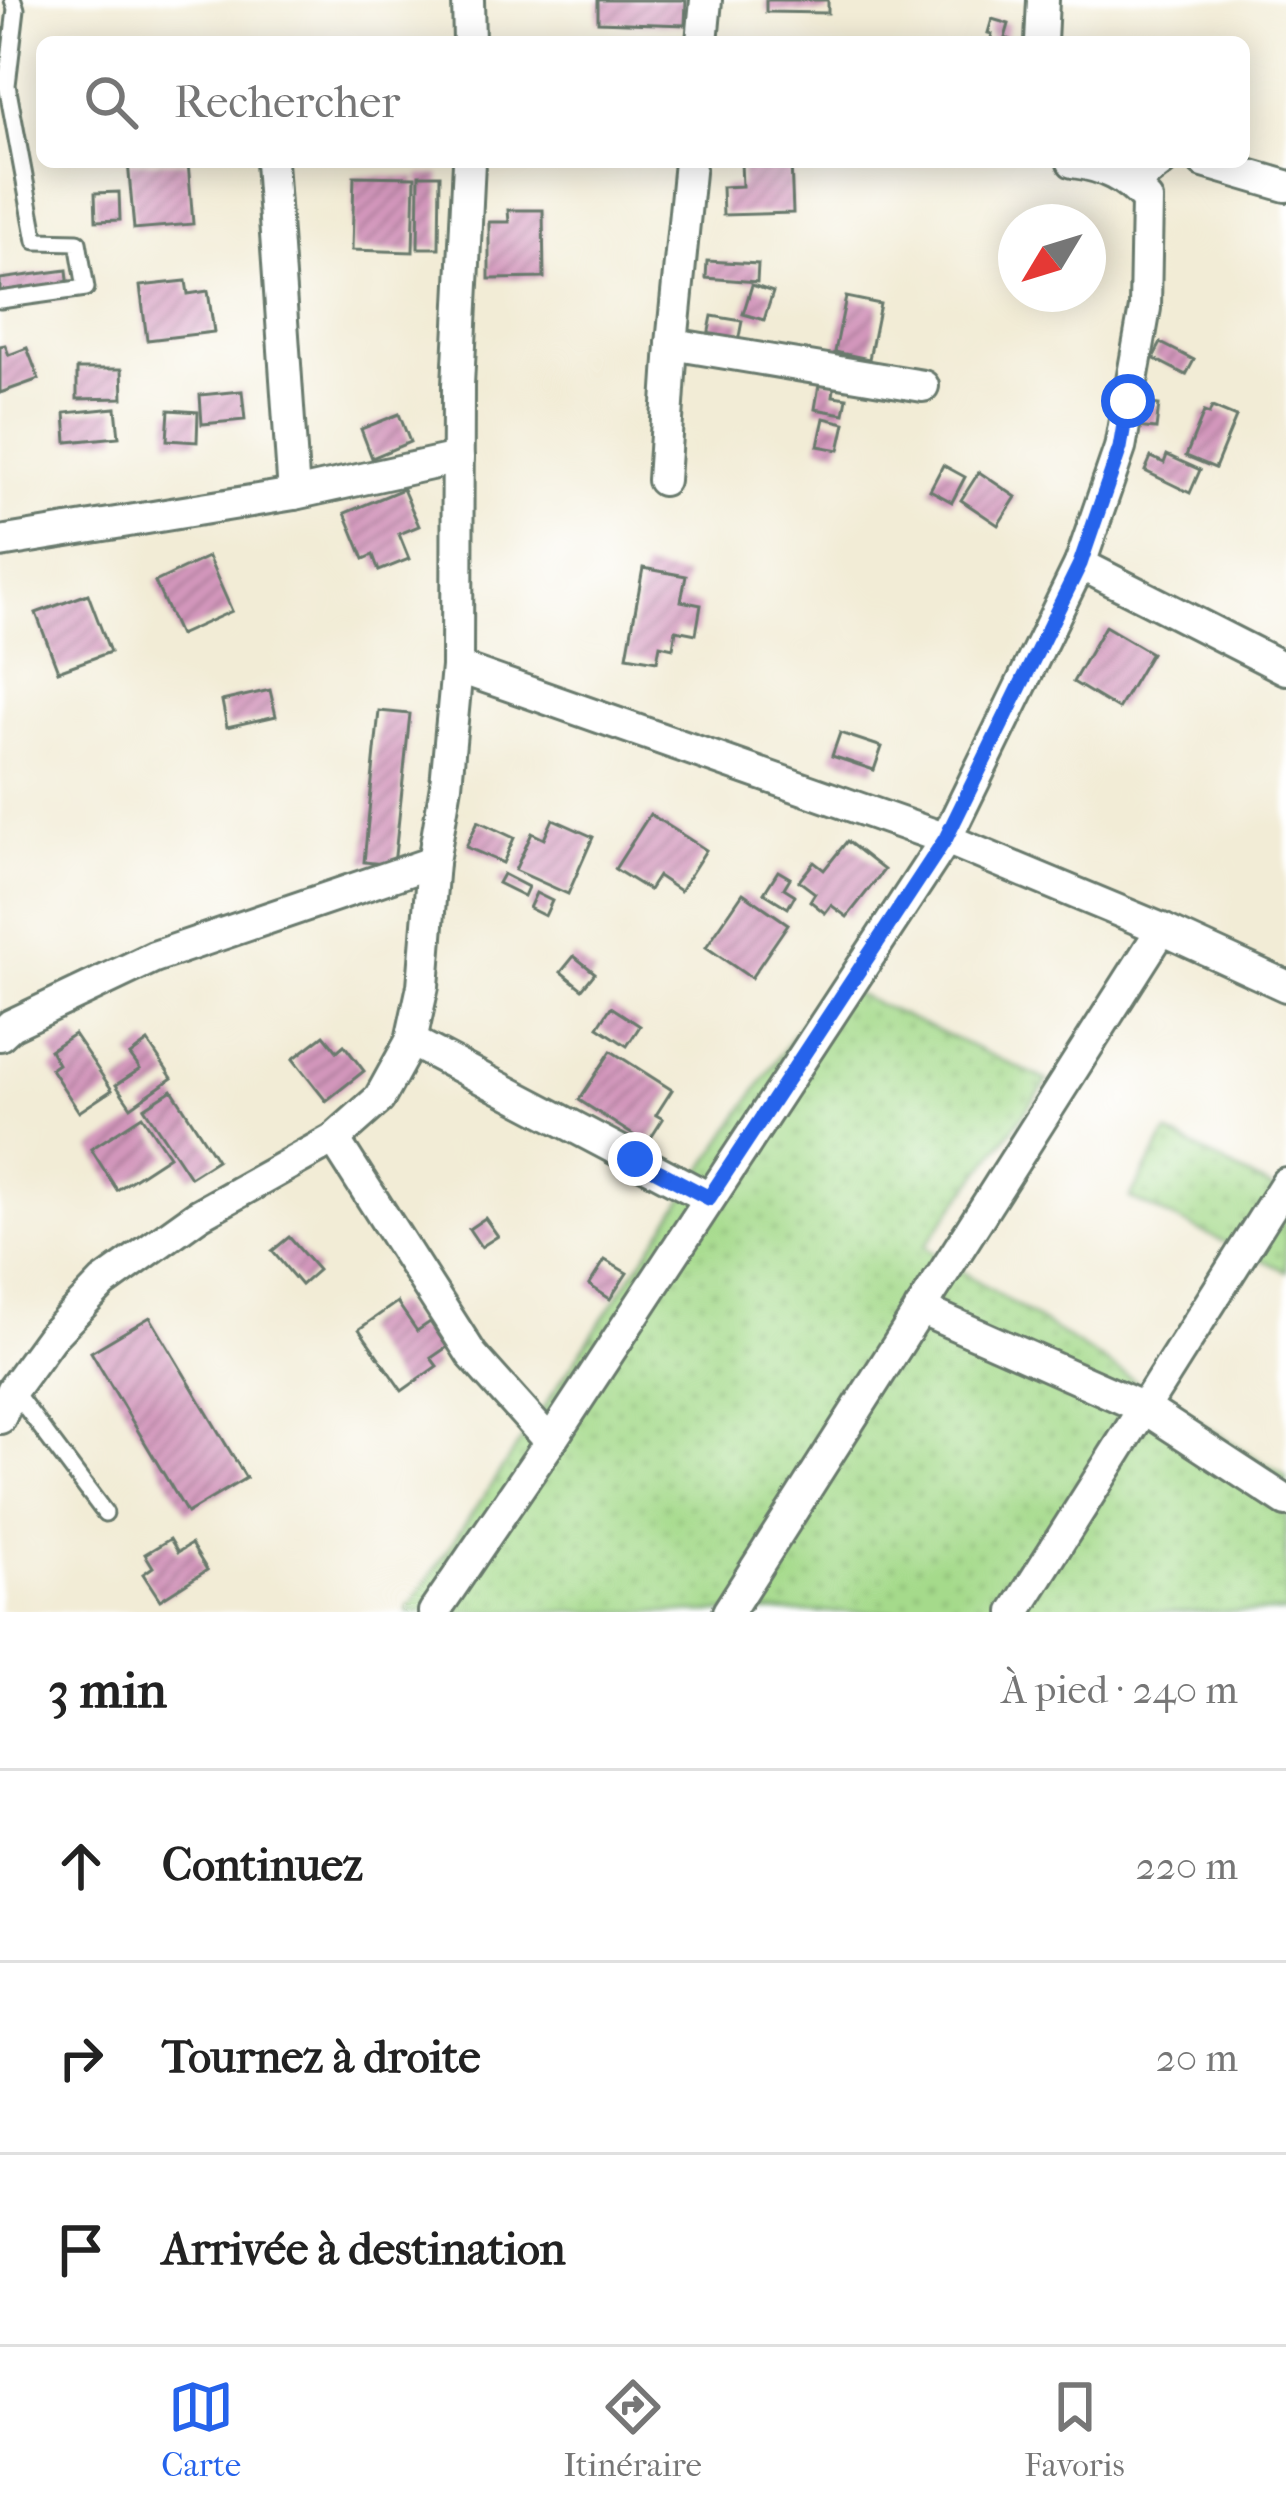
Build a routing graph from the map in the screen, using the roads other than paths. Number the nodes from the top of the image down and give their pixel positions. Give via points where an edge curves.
1 (13, 0) edge
2 (468, 0) edge
3 (706, 0) edge
4 (1043, 0) edge
5 (469, 36) edge
6 (703, 36) edge
7 (1041, 36) edge
8 (272, 168) edge
9 (469, 168) edge
10 (689, 168) edge
11 (1105, 168) edge
12 (1153, 168) edge
13 (1224, 168) edge
14 (1132, 184) junction
15 (1286, 187) edge
16 (0, 300) edge
17 (672, 344) junction
18 (923, 386) dead end
19 (458, 458) junction
20 (663, 480) dead end
21 (294, 494) junction
22 (0, 542) edge
23 (1080, 564) junction
24 (457, 667) junction
25 (1286, 669) edge
26 (946, 838) junction
27 (433, 862) junction
28 (1162, 929) junction
29 (1286, 986) edge
30 (0, 1035) edge
31 (411, 1041) junction
32 (334, 1139) junction
33 (1286, 1183) edge
34 (709, 1198) junction
35 (920, 1309) junction
36 (4, 1396) edge
37 (1144, 1408) junction
38 (550, 1442) junction
39 (1286, 1501) edge
40 (105, 1513) dead end
41 (446, 1608) edge
42 (728, 1612) edge
43 (1015, 1612) edge

1 - 16 lane via 7,85 36,241 78,242 86,288
2 - 5 street
3 - 6 street
4 - 7 street
8 - 21 street
9 - 19 street
10 - 17 street
11 - 14 street
12 - 14 street
13 - 15 street
14 - 23 street via 1147,200 1145,308 1120,448
17 - 18 street
17 - 20 street
19 - 21 street
19 - 24 street
21 - 22 street
23 - 25 street
23 - 26 street
24 - 26 street
24 - 27 street
26 - 28 street
26 - 34 street
27 - 30 street via 154,957
27 - 31 street
28 - 29 street
28 - 35 street
31 - 32 street via 379,1099
31 - 34 street
32 - 36 street via 198,1215 103,1283
32 - 38 street via 472,1355
33 - 37 street
34 - 38 street
35 - 37 street
35 - 42 street
36 - 40 lane
37 - 39 street
37 - 43 street
38 - 41 street

